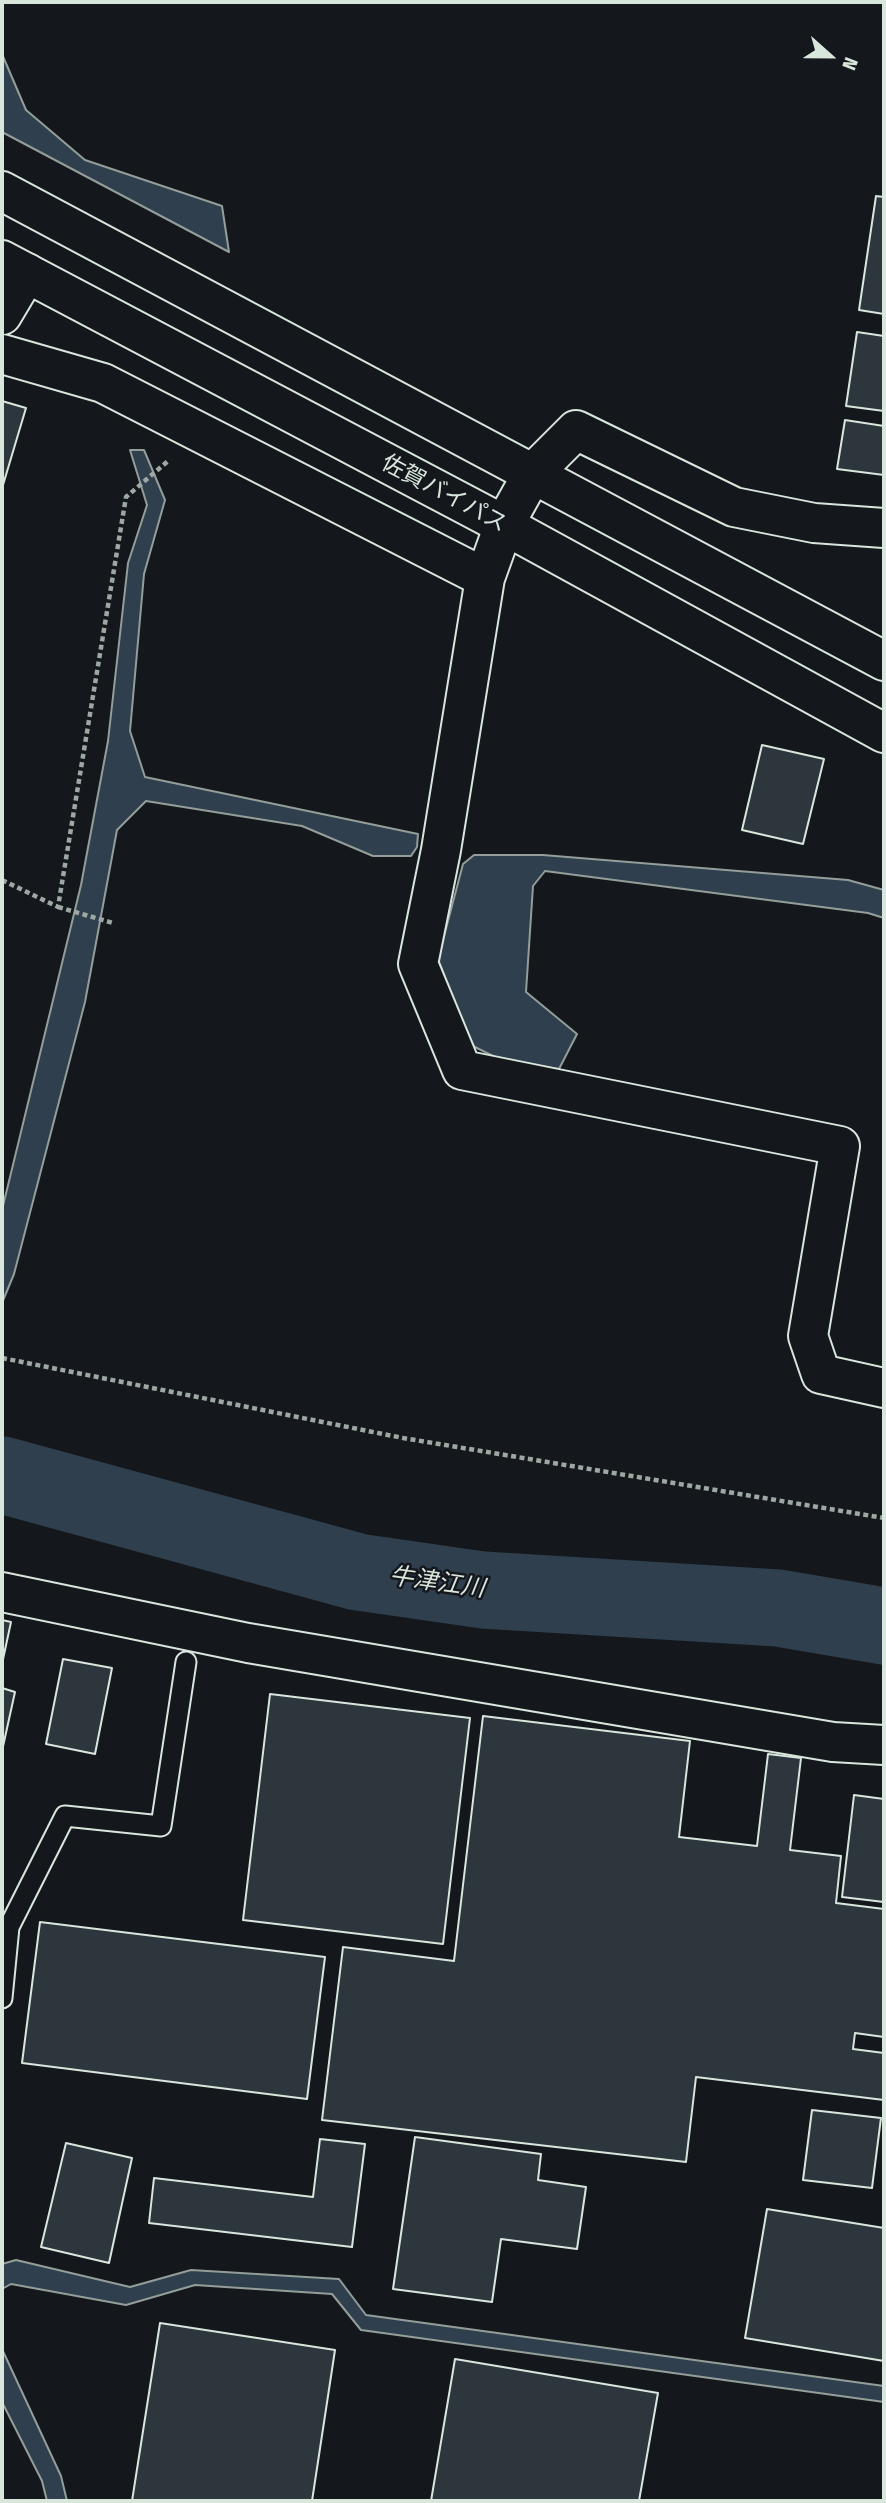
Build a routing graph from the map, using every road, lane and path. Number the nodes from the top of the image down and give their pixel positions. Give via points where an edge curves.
1 (2, 191) edge
2 (15, 266) edge
3 (2, 315) edge
4 (2, 354) edge
5 (167, 461) dead end
6 (533, 473) junction
7 (504, 525) junction
8 (884, 528) edge
9 (485, 578) junction
10 (884, 661) edge
11 (884, 733) edge
12 (2, 880) edge
13 (58, 907) junction
14 (113, 923) dead end
15 (2, 1358) edge
16 (884, 1388) edge
17 (884, 1518) edge
18 (2, 1592) edge
19 (187, 1662) dead end
20 (884, 1745) edge
21 (2, 1998) edge

1 - 6 main road
2 - 3 main road
2 - 7 main road, 佐賀バイパス
4 - 9 main road via 103,383
5 - 13 path via 126,497
6 - 7 main road
6 - 8 main road via 576,430 734,507 814,523
6 - 10 main road
7 - 9 main road
7 - 11 main road, 佐賀バイパス
9 - 16 main road via 418,964 462,1070 840,1146 808,1336 821,1374
12 - 13 path
13 - 14 path
15 - 17 path via 403,1438
18 - 20 main road via 248,1643 833,1742
19 - 21 lane via 161,1826 65,1816 9,1927

